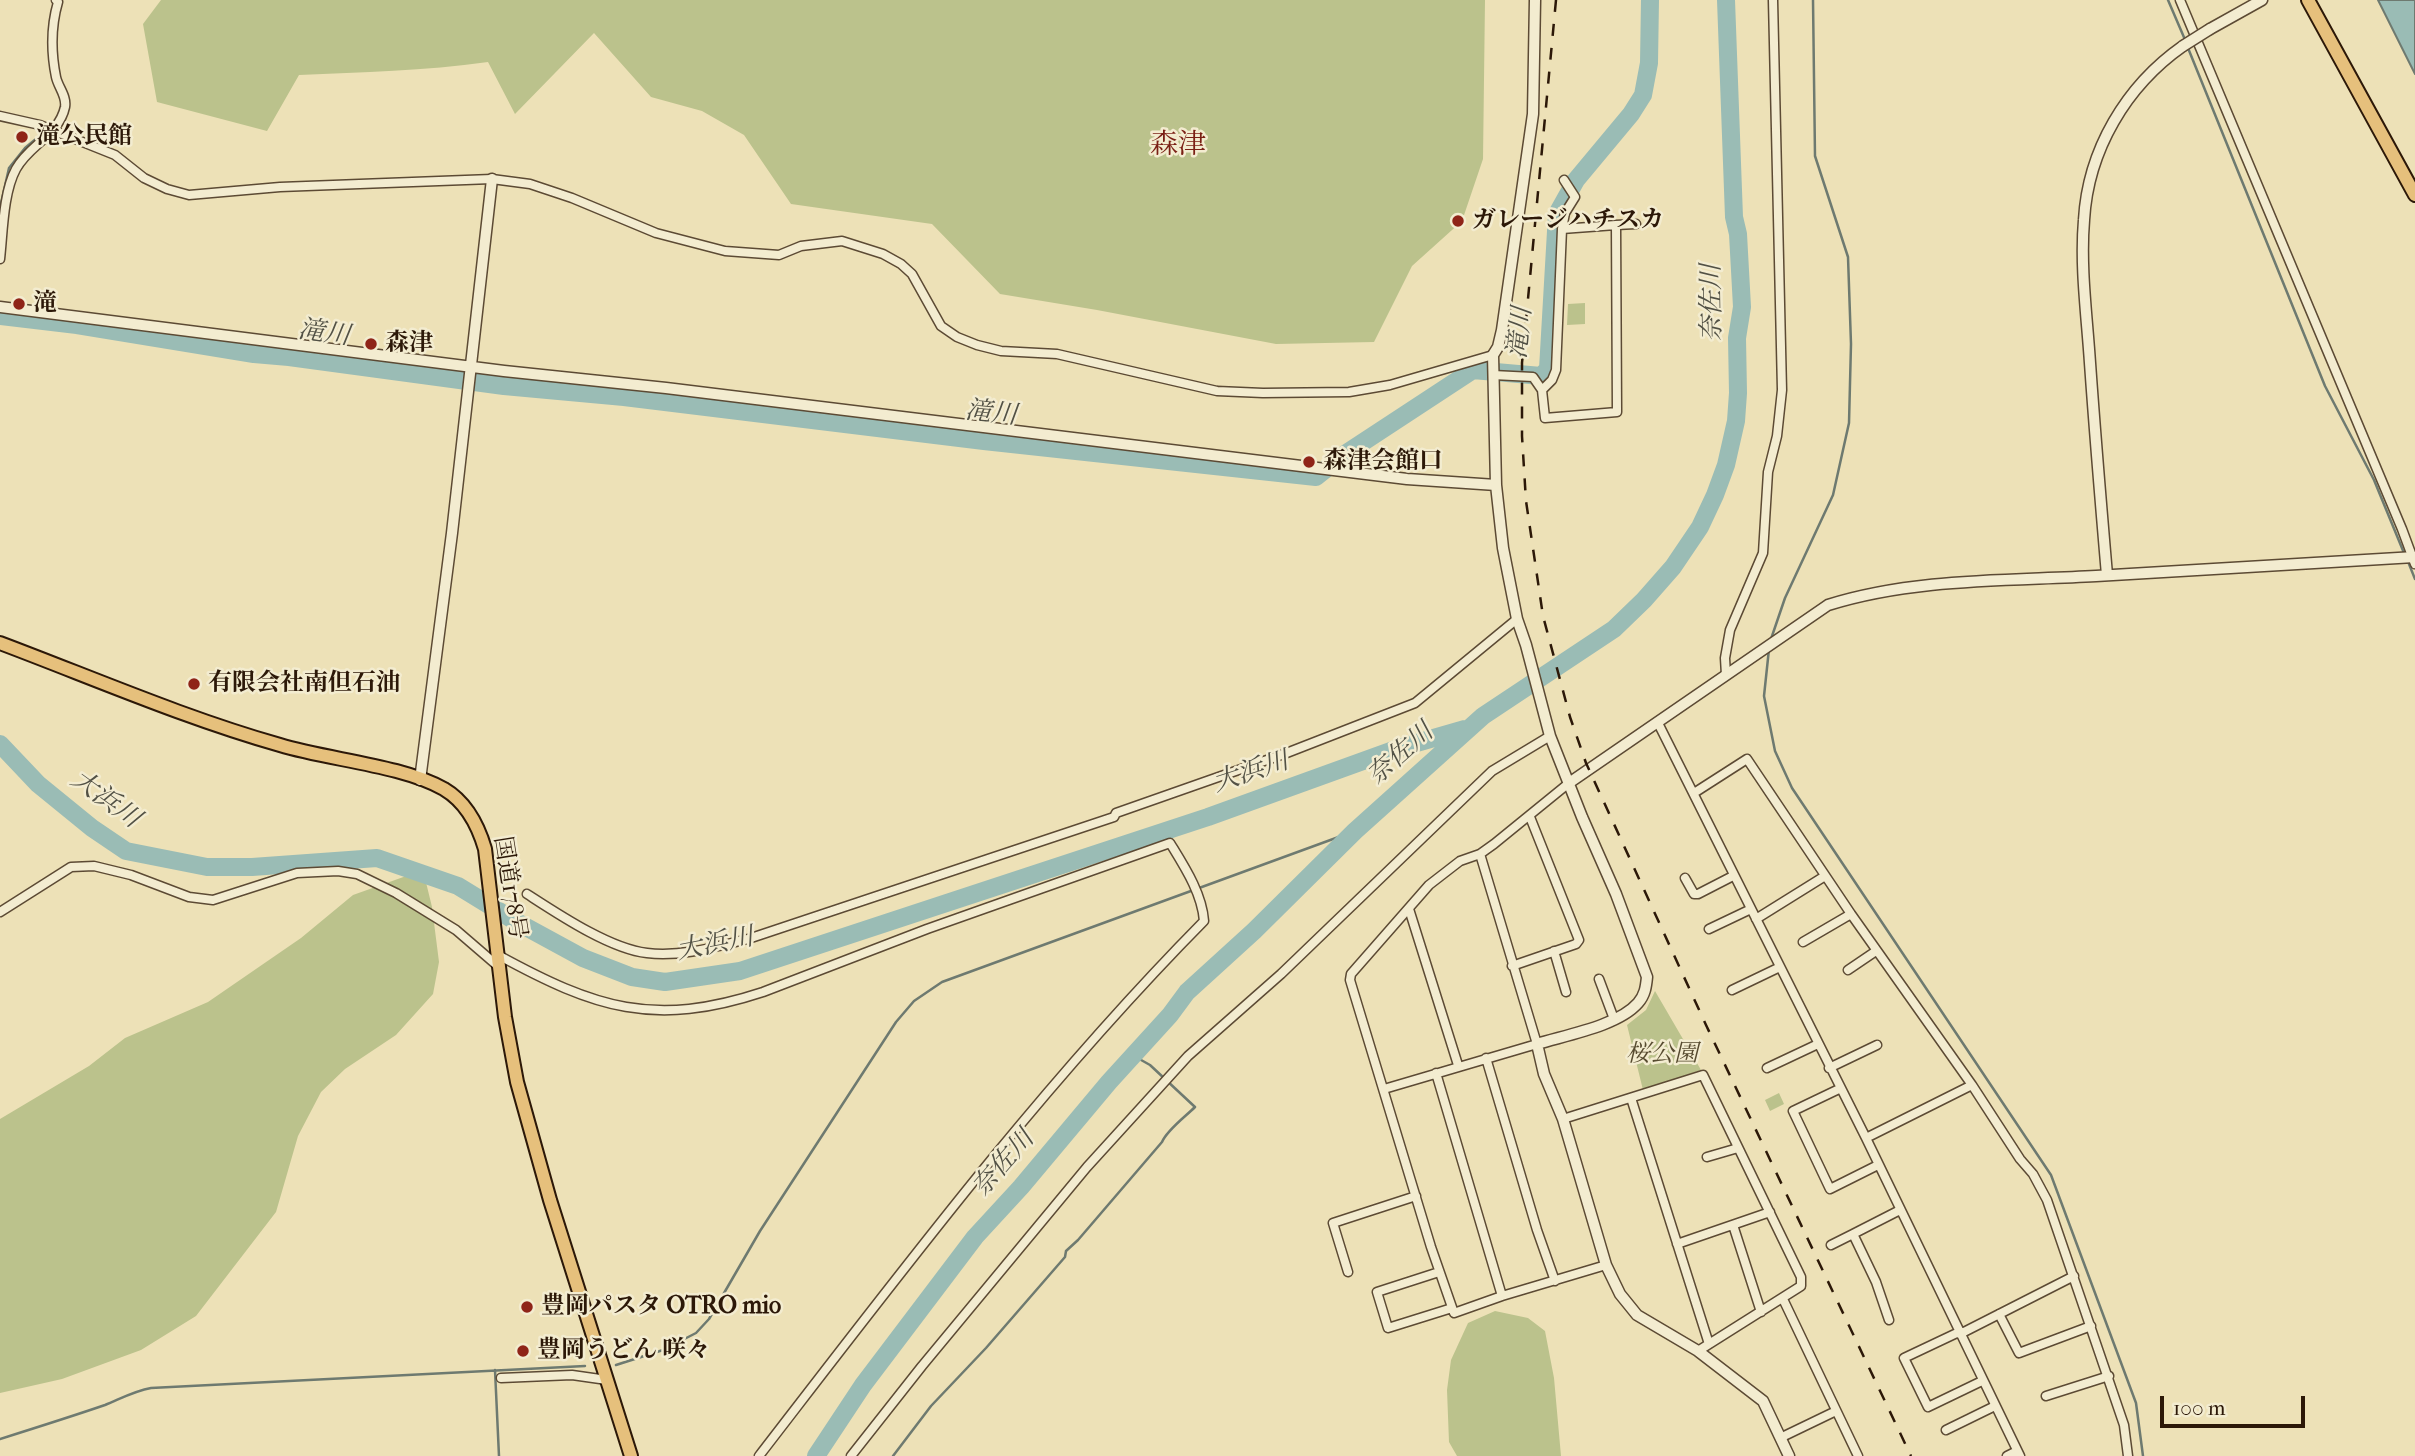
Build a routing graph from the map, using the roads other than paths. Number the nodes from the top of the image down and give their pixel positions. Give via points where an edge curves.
1 (56, 0) edge
2 (1535, 0) edge
3 (1773, 0) edge
4 (2180, 0) edge
5 (2262, 0) edge
6 (2308, 0) edge
7 (0, 116) edge
8 (53, 130) junction
9 (492, 179) junction
10 (1564, 180) dead end
11 (2415, 195) edge
12 (1636, 224) dead end
13 (1616, 225) junction
14 (1562, 229) junction
15 (0, 259) edge
16 (0, 307) edge
17 (1493, 355) junction
18 (470, 366) junction
19 (1493, 375) junction
20 (1542, 390) junction
21 (1496, 485) junction
22 (2414, 559) edge
23 (2107, 575) junction
24 (1517, 619) junction
25 (0, 643) edge
26 (1726, 675) junction
27 (1658, 723) junction
28 (1550, 736) junction
29 (420, 780) junction
30 (1569, 783) junction
31 (1694, 793) junction
32 (1530, 817) junction
33 (1480, 854) junction
34 (1733, 876) junction
35 (1825, 876) junction
36 (1685, 878) dead end
37 (527, 894) dead end
38 (1409, 909) junction
39 (1751, 909) junction
40 (0, 912) edge
41 (1851, 914) junction
42 (1756, 919) junction
43 (1709, 929) dead end
44 (1803, 942) dead end
45 (1553, 951) junction
46 (1877, 951) junction
47 (498, 961) junction
48 (1512, 966) junction
49 (1780, 967) junction
50 (1848, 970) dead end
51 (1599, 979) dead end
52 (1732, 990) dead end
53 (1566, 992) dead end
54 (1614, 1019) junction
55 (1537, 1044) junction
56 (1818, 1044) junction
57 (1877, 1045) dead end
58 (1486, 1058) junction
59 (1458, 1065) junction
60 (1767, 1068) dead end
61 (1829, 1068) junction
62 (1436, 1073) junction
63 (1972, 1085) junction
64 (1384, 1089) junction
65 (1839, 1089) junction
66 (1630, 1098) junction
67 (1563, 1119) junction
68 (1866, 1138) junction
69 (1738, 1148) junction
70 (1707, 1157) dead end
71 (1878, 1165) junction
72 (1416, 1196) junction
73 (1900, 1210) junction
74 (1770, 1212) junction
75 (1733, 1225) junction
76 (1853, 1234) junction
77 (1677, 1244) junction
78 (1830, 1245) dead end
79 (1606, 1265) junction
80 (1348, 1272) dead end
81 (1439, 1272) junction
82 (2074, 1276) junction
83 (1555, 1281) junction
84 (1503, 1296) junction
85 (1783, 1299) junction
86 (1452, 1308) junction
87 (1761, 1312) junction
88 (1999, 1314) junction
89 (1889, 1320) dead end
90 (2091, 1326) junction
91 (1959, 1333) junction
92 (1709, 1345) junction
93 (1699, 1351) junction
94 (2109, 1376) junction
95 (501, 1378) dead end
96 (607, 1380) junction
97 (1982, 1381) junction
98 (2046, 1396) dead end
99 (1995, 1406) junction
100 (1836, 1411) junction
101 (1946, 1430) dead end
102 (1780, 1438) junction
103 (2018, 1454) edge
104 (631, 1456) edge
105 (760, 1456) edge
106 (851, 1456) edge
107 (1789, 1456) edge
108 (1858, 1456) edge
109 (2007, 1456) edge
110 (2126, 1456) edge

1 - 8 street via 53,59 65,105
2 - 17 street via 1532,114 1502,330
3 - 26 street via 1782,390 1768,472 1763,554 1730,630
4 - 22 street
5 - 23 street, bridge via 2183,46 2125,103 2101,147 2087,195 2083,261
6 - 11 main road
7 - 8 street
8 - 9 street via 116,155 144,178 189,195
8 - 15 street via 16,169
9 - 17 street via 530,184 656,233 724,251 779,256 801,246 842,241 901,264 912,274 941,326 957,337 1002,351 1057,354 1217,391 1349,392 1391,385
9 - 18 street
10 - 14 street via 1576,197 1565,213
12 - 13 street
13 - 14 street
13 - 20 street via 1617,412 1545,418
14 - 20 street via 1556,370
16 - 18 street
17 - 19 street
18 - 21 street via 1407,479
18 - 29 street
19 - 20 street via 1533,377
19 - 21 street
21 - 24 street
22 - 23 street
23 - 26 street via 1866,593 1828,605
24 - 28 street
24 - 37 street via 1415,703 1114,817 748,939 701,951 645,953 583,929
25 - 29 main road, 国道178号 via 280,746
26 - 27 street
27 - 30 street
27 - 31 street
28 - 30 street
28 - 106 street via 1492,771 1188,1056 1087,1167
29 - 47 main road, 国道178号 via 445,790 464,807 480,832
30 - 32 street
30 - 54 street via 1647,977 1639,1002
31 - 34 street
31 - 35 street via 1747,759
32 - 33 street
32 - 45 street via 1579,940
33 - 38 street via 1460,861 1439,877
33 - 48 street
34 - 36 street via 1698,894
34 - 39 street
35 - 41 street
35 - 42 street
38 - 59 street
38 - 64 street via 1350,980
39 - 42 street
39 - 43 street
40 - 47 street via 71,867 94,866 189,897 213,900 297,873 338,871 357,874 396,893
41 - 44 street
41 - 46 street
42 - 49 street
45 - 48 street
45 - 53 street
46 - 50 street
46 - 63 street
47 - 96 main road, 国道178号 via 522,1103
47 - 105 street via 588,999 629,1008 698,1009 763,992 1170,843 1185,869 1203,908 1204,921 995,1155
48 - 55 street
49 - 52 street
49 - 56 street
51 - 54 street
54 - 55 street
55 - 58 street
55 - 67 street
56 - 60 street
56 - 61 street
57 - 61 street
58 - 59 street
58 - 83 street
59 - 62 street
61 - 65 street
62 - 64 street
62 - 84 street
63 - 68 street
63 - 82 street via 2048,1200
64 - 72 street
65 - 68 street
65 - 71 street via 1793,1111 1830,1189
66 - 67 street
66 - 69 street via 1703,1075
66 - 77 street
67 - 79 street
68 - 71 street
69 - 70 street
69 - 74 street
71 - 73 street
72 - 80 street via 1333,1223
72 - 81 street
73 - 76 street
73 - 91 street
74 - 75 street
74 - 85 street via 1801,1277 1801,1286
75 - 77 street
75 - 87 street
76 - 78 street
76 - 89 street
77 - 92 street
79 - 83 street
79 - 93 street via 1637,1315
81 - 86 street
81 - 86 street via 1377,1292 1388,1328
82 - 88 street
82 - 90 street
83 - 84 street
84 - 86 street via 1454,1312
85 - 87 street
85 - 100 street
87 - 92 street
88 - 90 street via 2019,1353
88 - 91 street
90 - 94 street
91 - 97 street
91 - 97 street via 1905,1358 1928,1407
92 - 93 street
93 - 102 street via 1763,1401
94 - 98 street
94 - 110 street via 2124,1425
95 - 96 street via 572,1375
96 - 104 main road, 国道178号
97 - 99 street
99 - 101 street
99 - 103 street
100 - 102 street
100 - 108 street
102 - 107 street
103 - 109 street

